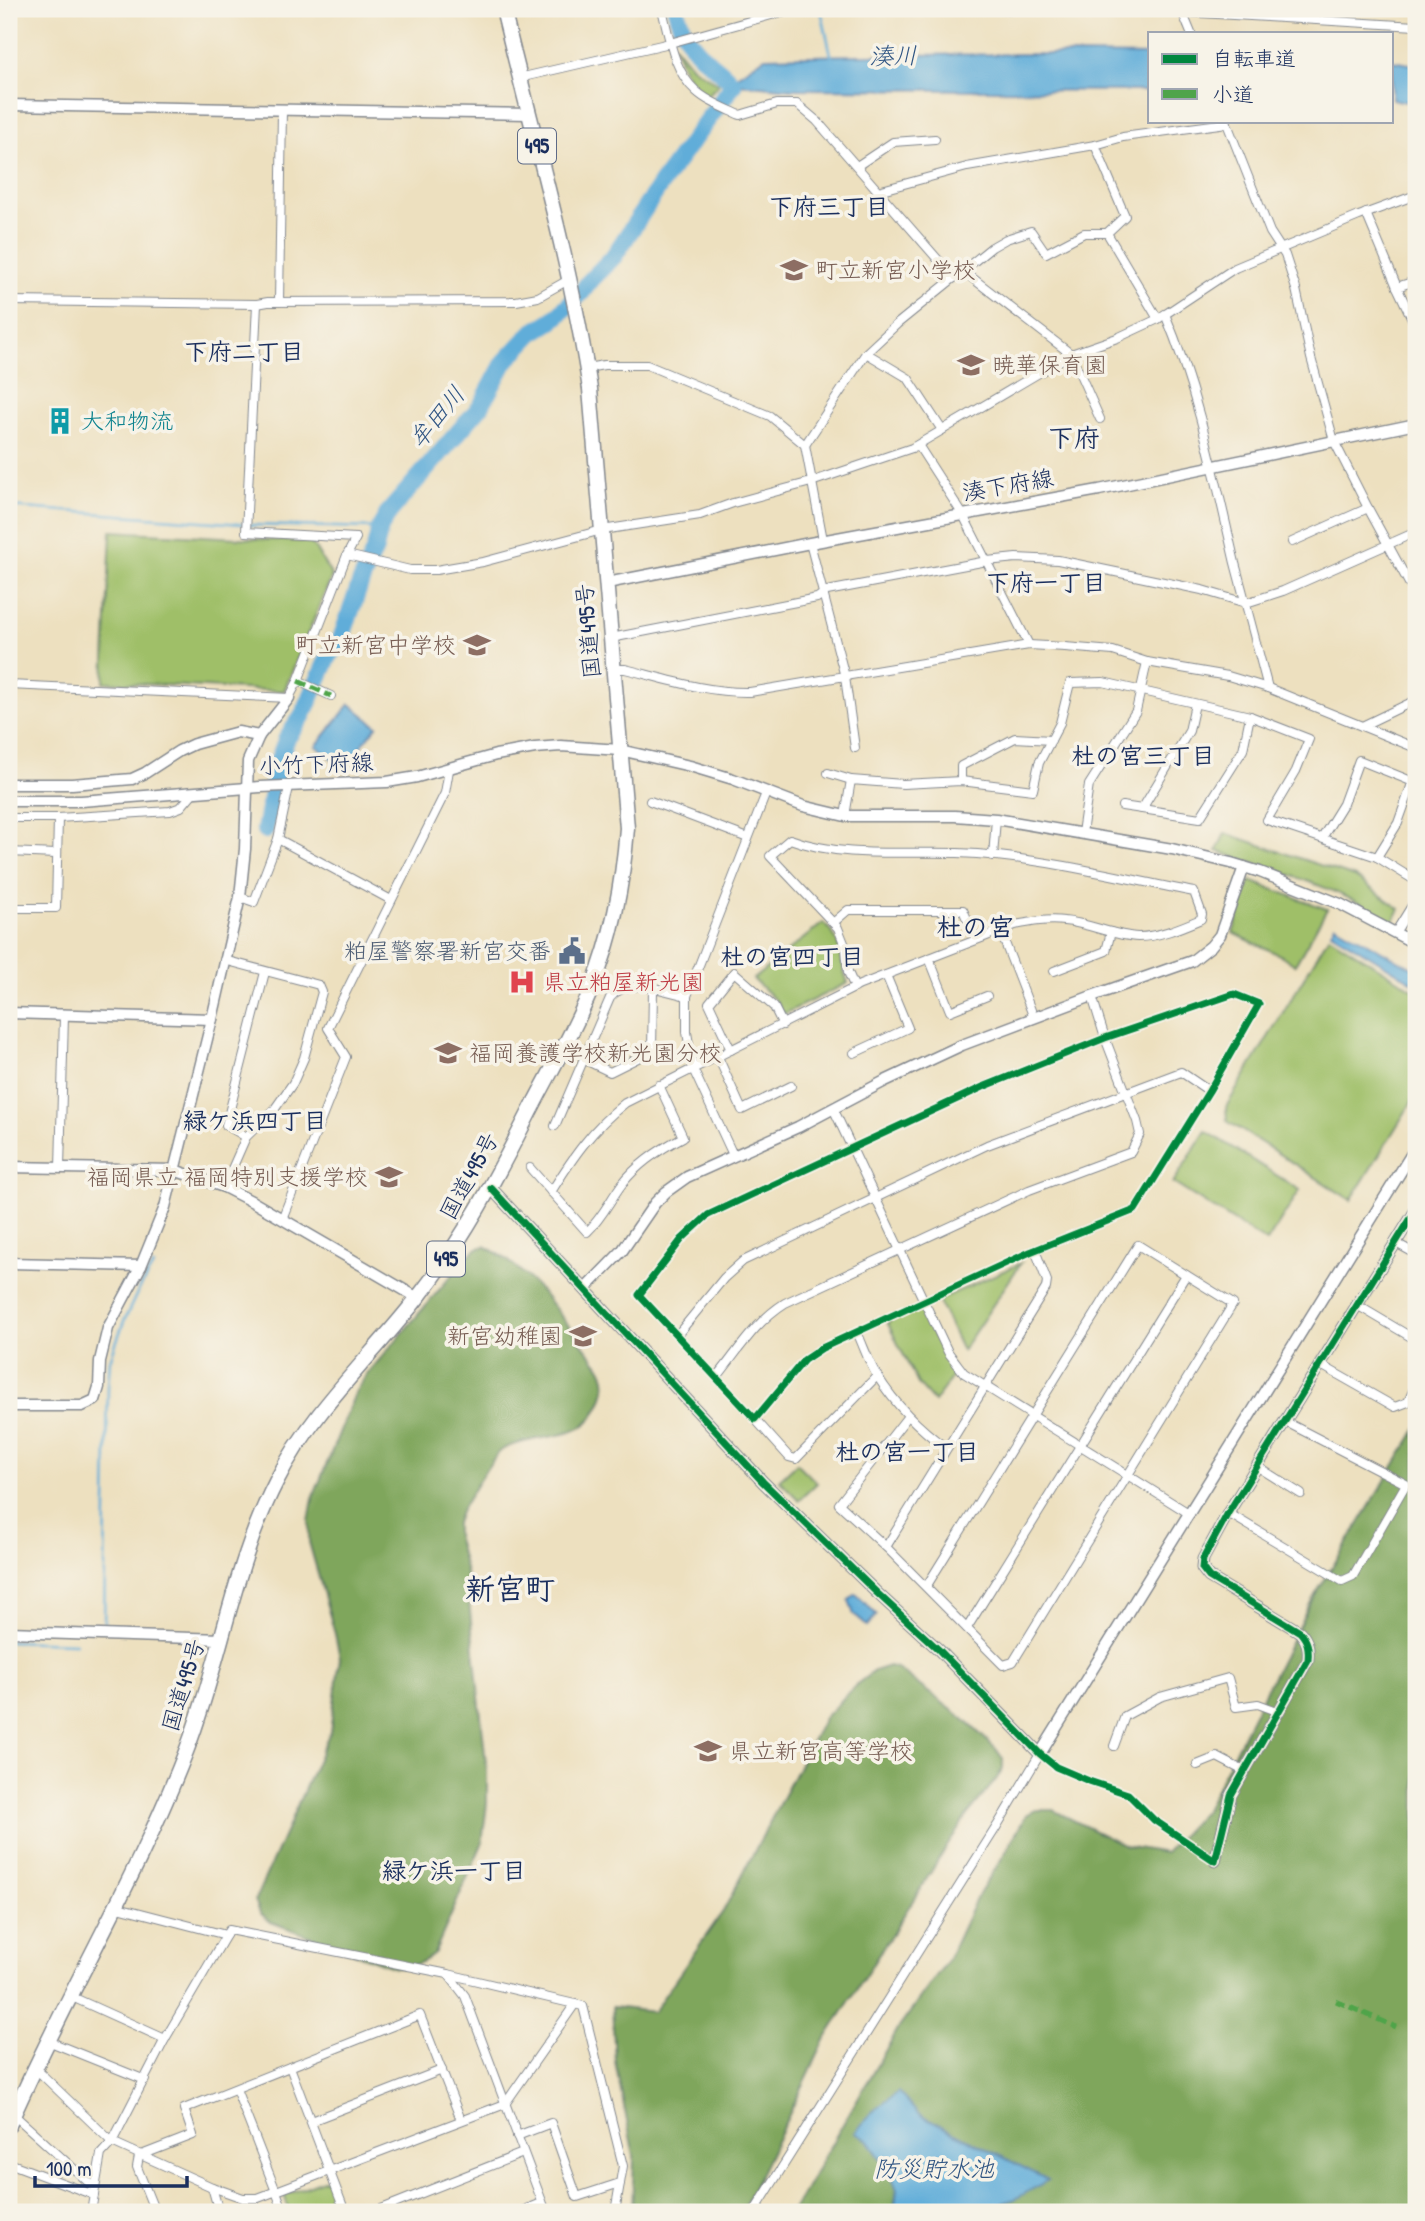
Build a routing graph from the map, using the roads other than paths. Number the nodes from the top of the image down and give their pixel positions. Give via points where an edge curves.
1 (503, 9) edge
2 (662, 9) edge
3 (793, 9) edge
4 (999, 9) edge
5 (1181, 10) edge
6 (1416, 26) edge
7 (1191, 32) edge
8 (673, 42) junction
9 (519, 78) junction
10 (9, 105) edge
11 (282, 111) junction
12 (529, 114) junction
13 (1226, 122) edge
14 (934, 139) dead end
15 (1096, 145) junction
16 (857, 166) junction
17 (878, 191) junction
18 (1416, 195) edge
19 (1366, 213) junction
20 (1107, 233) junction
21 (1281, 247) junction
22 (962, 270) junction
23 (1416, 275) edge
24 (954, 278) junction
25 (570, 281) junction
26 (1397, 287) junction
27 (9, 301) edge
28 (279, 302) junction
29 (257, 303) junction
30 (1161, 317) junction
31 (1416, 327) edge
32 (866, 353) junction
33 (1071, 354) junction
34 (587, 368) junction
35 (1100, 419) dead end
36 (1416, 424) edge
37 (942, 430) junction
38 (1335, 441) junction
39 (804, 445) junction
40 (918, 445) junction
41 (1214, 466) junction
42 (811, 482) junction
43 (1368, 509) junction
44 (962, 515) junction
45 (602, 530) junction
46 (1416, 532) edge
47 (823, 540) junction
48 (1292, 542) dead end
49 (810, 543) junction
50 (1388, 545) junction
51 (350, 557) junction
52 (986, 561) junction
53 (607, 583) junction
54 (823, 594) junction
55 (1416, 596) edge
56 (1246, 603) junction
57 (611, 638) junction
58 (1029, 645) junction
59 (1147, 662) junction
60 (614, 669) junction
61 (845, 677) junction
62 (298, 681) junction
63 (9, 685) edge
64 (1268, 688) junction
65 (1140, 691) junction
66 (331, 696) dead end
67 (289, 698) junction
68 (1416, 700) edge
69 (1195, 704) junction
70 (1250, 716) junction
71 (1362, 726) junction
72 (259, 736) junction
73 (1051, 740) junction
74 (855, 748) dead end
75 (1416, 748) edge
76 (620, 750) junction
77 (449, 770) junction
78 (828, 773) dead end
79 (851, 780) junction
80 (961, 781) junction
81 (1415, 782) edge
82 (9, 784) edge
83 (286, 787) junction
84 (246, 789) junction
85 (192, 793) junction
86 (766, 793) junction
87 (9, 801) edge
88 (650, 801) dead end
89 (1122, 806) dead end
90 (1142, 809) junction
91 (845, 816) junction
92 (9, 818) edge
93 (58, 818) junction
94 (996, 819) junction
95 (1082, 833) junction
96 (278, 838) junction
97 (748, 838) junction
98 (1322, 838) junction
99 (9, 852) edge
100 (56, 854) junction
101 (993, 856) junction
102 (1377, 857) junction
103 (1244, 867) junction
104 (1416, 881) edge
105 (240, 897) junction
106 (391, 900) junction
107 (1416, 902) edge
108 (9, 908) edge
109 (833, 923) junction
110 (1000, 930) junction
111 (1111, 932) junction
112 (1395, 933) junction
113 (976, 939) junction
114 (1416, 944) edge
115 (929, 958) junction
116 (224, 960) junction
117 (1054, 971) dead end
118 (265, 972) junction
119 (886, 975) junction
120 (855, 988) junction
121 (653, 989) junction
122 (688, 996) junction
123 (987, 996) dead end
124 (1092, 996) junction
125 (9, 1013) edge
126 (64, 1016) junction
127 (1034, 1018) junction
128 (212, 1019) junction
129 (783, 1025) junction
130 (1105, 1038) junction
131 (731, 1050) junction
132 (854, 1053) dead end
133 (718, 1057) junction
134 (585, 1060) junction
135 (694, 1069) junction
136 (659, 1085) junction
137 (791, 1086) dead end
138 (1209, 1091) junction
139 (1126, 1092) junction
140 (833, 1108) junction
141 (555, 1126) dead end
142 (246, 1137) junction
143 (851, 1147) junction
144 (1416, 1147) edge
145 (733, 1155) junction
146 (9, 1167) edge
147 (60, 1168) junction
148 (530, 1168) dead end
149 (174, 1170) junction
150 (224, 1187) junction
151 (491, 1188) junction
152 (551, 1192) junction
153 (875, 1199) junction
154 (1416, 1210) edge
155 (282, 1219) junction
156 (1396, 1243) junction
157 (900, 1250) junction
158 (1035, 1250) junction
159 (1416, 1254) edge
160 (9, 1263) edge
161 (141, 1266) junction
162 (1186, 1275) junction
163 (585, 1289) junction
164 (418, 1298) junction
165 (924, 1301) junction
166 (1357, 1305) junction
167 (857, 1332) junction
168 (678, 1334) junction
169 (1416, 1340) edge
170 (1321, 1364) junction
171 (877, 1376) junction
172 (716, 1377) junction
173 (1416, 1384) edge
174 (985, 1387) junction
175 (9, 1406) edge
176 (908, 1416) junction
177 (1032, 1417) junction
178 (755, 1419) junction
179 (1286, 1422) junction
180 (1080, 1446) junction
181 (946, 1448) junction
182 (1258, 1467) junction
183 (1127, 1476) junction
184 (1301, 1494) dead end
185 (1228, 1513) junction
186 (1190, 1514) junction
187 (886, 1547) junction
188 (926, 1587) junction
189 (967, 1628) junction
190 (9, 1632) edge
191 (222, 1639) junction
192 (1278, 1711) junction
193 (1114, 1746) dead end
194 (1040, 1754) junction
195 (1197, 1765) dead end
196 (1244, 1771) junction
197 (1215, 1861) joint
198 (114, 1906) junction
199 (226, 1935) junction
200 (448, 1974) junction
201 (70, 1996) junction
202 (575, 2004) junction
203 (165, 2039) junction
204 (48, 2041) junction
205 (290, 2067) junction
206 (35, 2068) junction
207 (442, 2070) junction
208 (145, 2080) junction
209 (236, 2089) junction
210 (505, 2104) junction
211 (11, 2120) edge
212 (461, 2120) junction
213 (311, 2121) junction
214 (517, 2136) junction
215 (112, 2142) junction
216 (523, 2153) junction
217 (139, 2156) junction
218 (9, 2164) edge
219 (330, 2172) junction
220 (620, 2183) junction
221 (212, 2188) junction
222 (94, 2191) junction
223 (276, 2192) junction
224 (544, 2208) edge
225 (91, 2212) edge
226 (155, 2212) edge
227 (219, 2212) edge
228 (284, 2212) edge
229 (345, 2212) edge
230 (374, 2212) edge
231 (520, 2212) edge
232 (615, 2212) edge
233 (754, 2212) edge

1 - 9 highway, 495
2 - 8 street
3 - 8 street
4 - 5 street
5 - 6 street
5 - 7 street
8 - 9 street
8 - 16 street via 673,55 684,77 706,99 740,115 777,104 797,104
9 - 12 highway, 495
10 - 11 street
11 - 12 street
11 - 28 street
12 - 25 highway, 495
13 - 15 street
13 - 21 street via 1270,232
14 - 16 street via 893,142
15 - 17 street via 967,167
15 - 20 street via 1125,216
16 - 17 street
17 - 24 street
18 - 19 street
19 - 21 street
19 - 26 street
20 - 22 street via 1084,233 1046,253 1031,231 1006,239
20 - 30 street
21 - 30 street via 1235,268
21 - 38 street
22 - 24 street
22 - 33 street
23 - 26 street via 1415,281
24 - 32 street
25 - 28 street via 538,297 516,300
25 - 34 highway, 国道495号 / 495
26 - 31 street
27 - 29 street
28 - 29 street
29 - 51 street via 246,532 356,538
30 - 33 street
30 - 41 street via 1183,357
32 - 37 street via 908,378
32 - 39 street
33 - 35 street
33 - 37 street
34 - 39 street via 647,365 770,416
34 - 45 highway, 国道495号 / 495
36 - 38 street, 湊下府線
37 - 40 street
38 - 41 street, 湊下府線
38 - 43 street
39 - 42 street
40 - 42 street
40 - 44 street
41 - 44 street, 湊下府線
41 - 56 street
42 - 45 street via 700,515
42 - 47 street
43 - 48 street
43 - 50 street
44 - 47 street, 湊下府線
44 - 52 street
45 - 51 street via 436,570 410,570
45 - 53 highway, 国道495号 / 495
46 - 50 street
47 - 49 street, 湊下府線
49 - 53 street, 湊下府線
49 - 54 street
50 - 55 street
50 - 56 street
51 - 62 street
52 - 54 street
52 - 56 street via 1058,561
52 - 58 street
53 - 57 highway, 国道495号 / 495
54 - 57 street
54 - 61 street
56 - 64 street
57 - 60 highway, 国道495号 / 495
58 - 59 street via 1113,651
58 - 61 street
59 - 64 street
59 - 65 street
60 - 61 street via 738,692
60 - 76 highway, 国道495号 / 495
61 - 74 street
62 - 66 street
62 - 67 street
63 - 67 street
64 - 71 street
65 - 69 street
65 - 73 street via 1103,682 1070,682
65 - 95 street via 1136,711 1089,785
67 - 72 street
68 - 71 street
69 - 70 street
69 - 90 street via 1189,731
70 - 90 street via 1243,750 1200,818
70 - 98 street via 1309,739 1267,820
71 - 75 street
72 - 82 street via 238,732 194,744 132,779 72,785
72 - 84 street via 248,761
73 - 80 street via 1015,738 961,766
73 - 80 street via 1032,790
76 - 77 street, 小竹下府線 via 535,748
76 - 86 street, 小竹下府線 via 690,766
76 - 151 highway, 国道495号 / 495 via 627,828 608,940 580,1014
77 - 83 street, 小竹下府線 via 387,782
77 - 106 street via 446,793
78 - 79 street
79 - 80 street via 903,784
79 - 91 street
81 - 98 street via 1359,760 1343,804
81 - 102 street
83 - 84 street, 小竹下府線
83 - 96 street
84 - 85 street, 小竹下府線
84 - 105 street
85 - 87 street, 小竹下府線
85 - 93 street via 181,807 170,811
86 - 91 street, 小竹下府線
86 - 97 street
88 - 97 street
89 - 90 street
91 - 94 street, 小竹下府線
92 - 93 street
93 - 100 street
94 - 95 street, 小竹下府線
94 - 101 street
95 - 103 street, 小竹下府線
96 - 105 street via 254,902
96 - 106 street
97 - 122 street
98 - 102 street
99 - 100 street
100 - 108 street via 56,908
101 - 109 street via 854,852 790,839 770,856
101 - 111 street via 1194,892 1202,914 1201,919 1156,935
102 - 104 street
103 - 112 street, 小竹下府線 via 1340,904
103 - 124 street via 1223,928 1203,953
105 - 116 street
106 - 155 street via 328,1028 346,1058
107 - 112 street
109 - 113 street via 848,910 963,910
109 - 120 street via 846,948
110 - 111 street via 1035,921 1065,921
110 - 113 street
110 - 127 street
111 - 117 street via 1106,951
112 - 114 street, 小竹下府線
113 - 115 street
115 - 119 street
115 - 123 street via 950,1011
116 - 118 street
116 - 128 street
118 - 142 street via 226,1125
118 - 142 street via 319,985 323,992 293,1083
119 - 120 street
119 - 132 street via 908,1028
120 - 129 street
121 - 122 street
121 - 134 street via 629,986 616,991
121 - 134 street via 652,1051 610,1072
122 - 135 street via 687,1032
124 - 127 street
124 - 130 street
125 - 126 street
126 - 128 street
126 - 147 street
127 - 140 street via 962,1045
128 - 149 street
129 - 131 street
129 - 131 street via 774,1007 734,972 709,1003
130 - 138 street via 1234,994 1259,1004
130 - 139 street
130 - 143 street
131 - 133 street
133 - 135 street
133 - 137 street via 742,1110
134 - 141 street
135 - 136 street
135 - 145 street
136 - 152 street via 608,1117 576,1153
136 - 152 street via 682,1137 636,1169 587,1232
138 - 139 street via 1181,1072
138 - 158 street via 1135,1210
139 - 153 street via 987,1145
139 - 157 street via 1140,1134 1131,1152 1029,1191
140 - 143 street
140 - 145 street
142 - 150 street
143 - 153 street
143 - 168 street via 708,1215 682,1239 639,1294
144 - 186 street
145 - 163 street via 666,1192 622,1251
146 - 147 street
147 - 149 street
148 - 152 street
149 - 150 street
149 - 161 street via 165,1207
150 - 155 street
151 - 163 street
151 - 164 highway, 国道495号 / 495
153 - 157 street
153 - 168 street via 743,1261
154 - 156 street
155 - 164 street
156 - 159 street
156 - 166 street
157 - 165 street
157 - 172 street via 773,1311
158 - 165 street
158 - 174 street via 1046,1288
160 - 161 street
161 - 175 street via 103,1343 95,1400 82,1406
162 - 177 street via 1138,1245
162 - 180 street
162 - 183 street via 1233,1304
163 - 194 street via 763,1482
164 - 191 highway, 国道495号 / 495 via 319,1413 278,1476 254,1529
165 - 167 street
165 - 174 street via 948,1352 964,1373
166 - 169 street
166 - 170 street
167 - 171 street
167 - 178 street via 804,1360
168 - 172 street
170 - 173 street via 1395,1407 1408,1402
170 - 179 street
171 - 176 street
171 - 178 street via 796,1459
172 - 178 street
174 - 177 street
174 - 181 street
176 - 181 street
176 - 187 street via 839,1504
177 - 180 street
177 - 188 street
179 - 182 street
179 - 185 street via 1406,1484 1353,1576 1342,1581
180 - 183 street
180 - 189 street
181 - 187 street
182 - 184 street
182 - 185 street
183 - 186 street
183 - 189 street via 1013,1662 1003,1665
185 - 192 street via 1202,1568 1209,1577 1300,1632 1309,1649 1308,1660
186 - 194 street
187 - 188 street
188 - 189 street
190 - 191 street
191 - 198 highway, 国道495号 / 495 via 187,1749
192 - 193 street via 1258,1704 1236,1707 1228,1678 1160,1698 1125,1716
192 - 196 street
194 - 197 street via 1056,1767 1128,1794 1154,1820
194 - 233 street
195 - 196 street via 1217,1757
196 - 197 street via 1231,1795
198 - 199 street
198 - 201 highway, 国道495号 / 495
199 - 200 street via 229,1930
199 - 203 street
200 - 202 street
200 - 210 street via 465,1996
201 - 203 street
201 - 204 highway, 国道495号 / 495
202 - 210 street
202 - 220 street via 583,2006 623,2166
203 - 208 street
204 - 206 highway, 国道495号 / 495
204 - 208 street
205 - 207 street via 420,2015
205 - 209 street
205 - 213 street
206 - 211 highway, 国道495号 / 495
206 - 215 street
207 - 212 street
207 - 213 street
208 - 215 street
209 - 217 street via 184,2109 192,2135
209 - 223 street
210 - 212 street
210 - 214 street
211 - 222 street
212 - 219 street
213 - 219 street
214 - 216 street
214 - 220 street via 551,2123 577,2197
215 - 217 street
215 - 222 street via 101,2154
216 - 224 street
216 - 230 street
217 - 221 street
217 - 226 street via 137,2166
218 - 222 street
219 - 223 street
219 - 229 street
220 - 232 street
221 - 223 street via 243,2198
221 - 227 street
222 - 225 street
223 - 228 street
224 - 231 street

